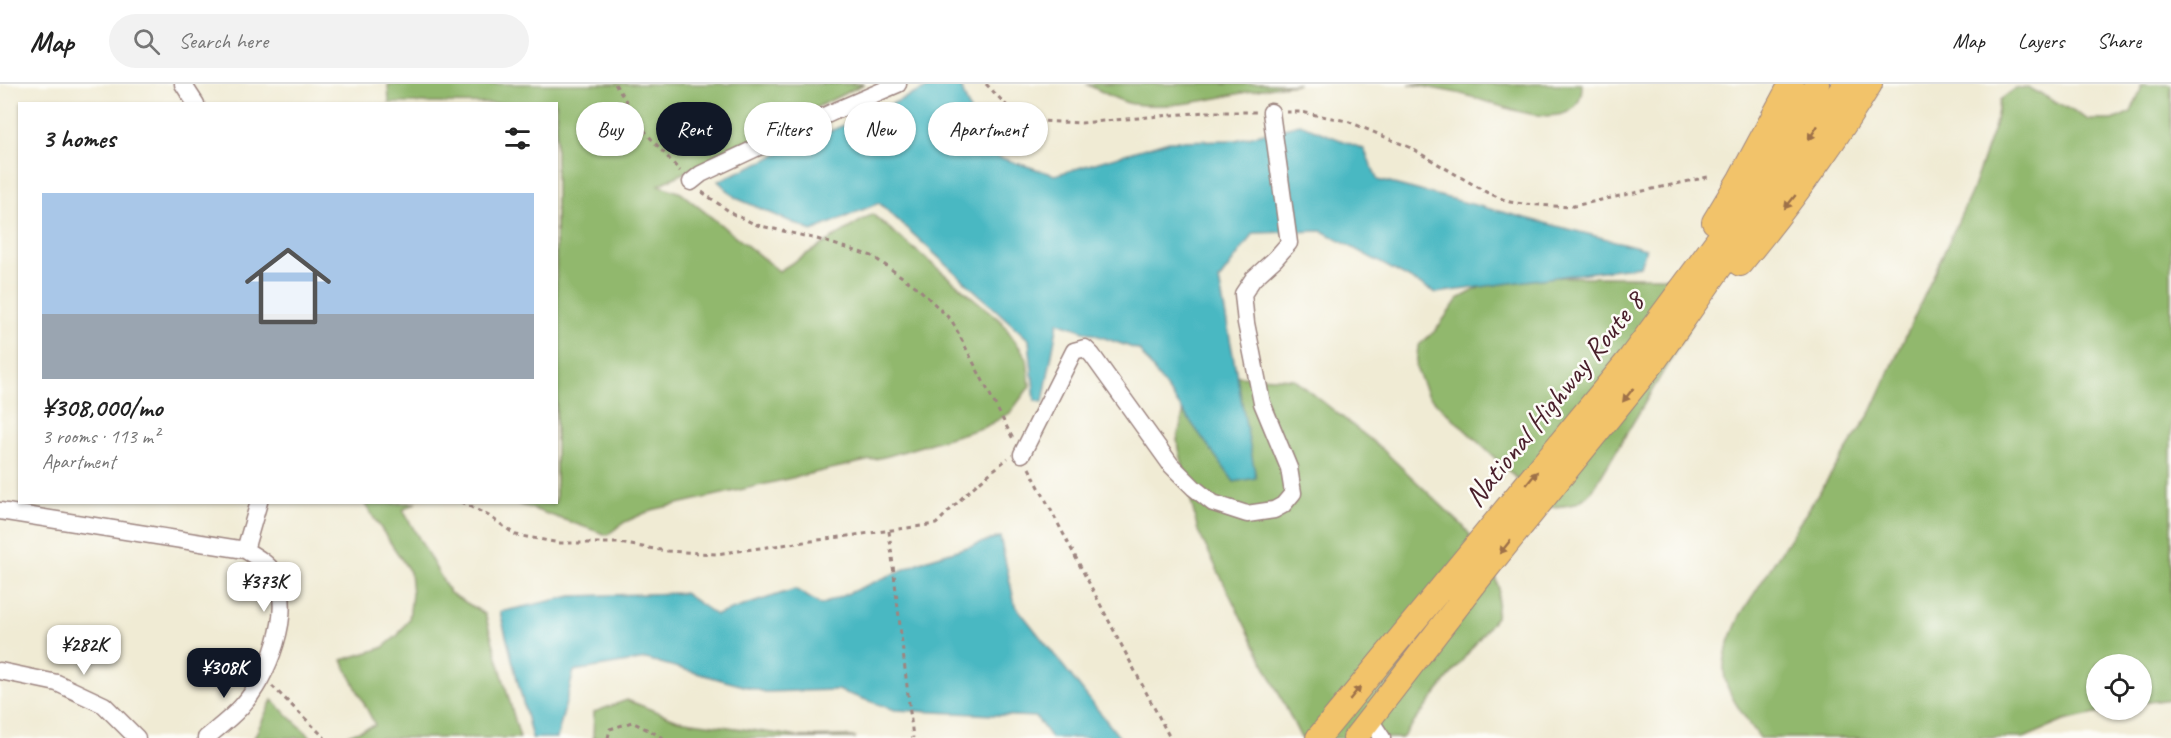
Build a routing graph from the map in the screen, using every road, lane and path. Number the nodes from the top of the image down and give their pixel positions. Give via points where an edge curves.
1 (183, 84) edge
2 (615, 84) edge
3 (898, 84) edge
4 (986, 84) edge
5 (1791, 84) edge
6 (1817, 84) edge
7 (1845, 84) edge
8 (1870, 84) edge
9 (195, 102) edge
10 (1271, 118) junction
11 (1708, 177) dead end
12 (692, 182) junction
13 (1642, 360) junction
14 (1020, 452) junction
15 (258, 504) edge
16 (465, 504) edge
17 (0, 511) edge
18 (889, 531) junction
19 (245, 550) junction
20 (0, 671) edge
21 (262, 677) junction
22 (1369, 732) edge
23 (137, 738) edge
24 (206, 738) edge
25 (325, 738) edge
26 (608, 738) edge
27 (664, 738) edge
28 (913, 738) edge
29 (1170, 738) edge
30 (1318, 738) edge

1 - 9 street
2 - 12 path via 647,134
3 - 12 street via 711,169
4 - 10 path via 1010,109 1038,121 1081,123 1206,112
5 - 13 highway
6 - 13 highway, National Highway Route 8 via 1748,199
7 -> 13 highway, National Highway Route 8 via 1809,140
8 -> 13 highway via 1797,195 1719,291
10 - 11 path via 1301,112 1347,121 1409,147 1485,192 1523,204 1569,207
10 - 14 street via 1289,243 1243,294 1262,402 1289,468 1293,494 1274,510 1247,514 1213,503 1171,465 1085,348 1074,351
12 - 14 path via 733,214 757,225 872,256 918,288 952,321
13 -> 22 highway, National Highway Route 8
30 -> 13 highway, National Highway Route 8
14 - 18 path via 971,489 936,524
14 - 29 path
15 - 19 street
16 - 18 path via 516,535 560,543 618,543 667,551 716,554
17 - 19 street
18 - 28 path
19 - 21 street via 272,570 278,583 281,613
20 - 23 street via 57,683 104,705
21 - 24 street via 242,706
21 - 25 path
26 - 27 path via 610,729 632,722

